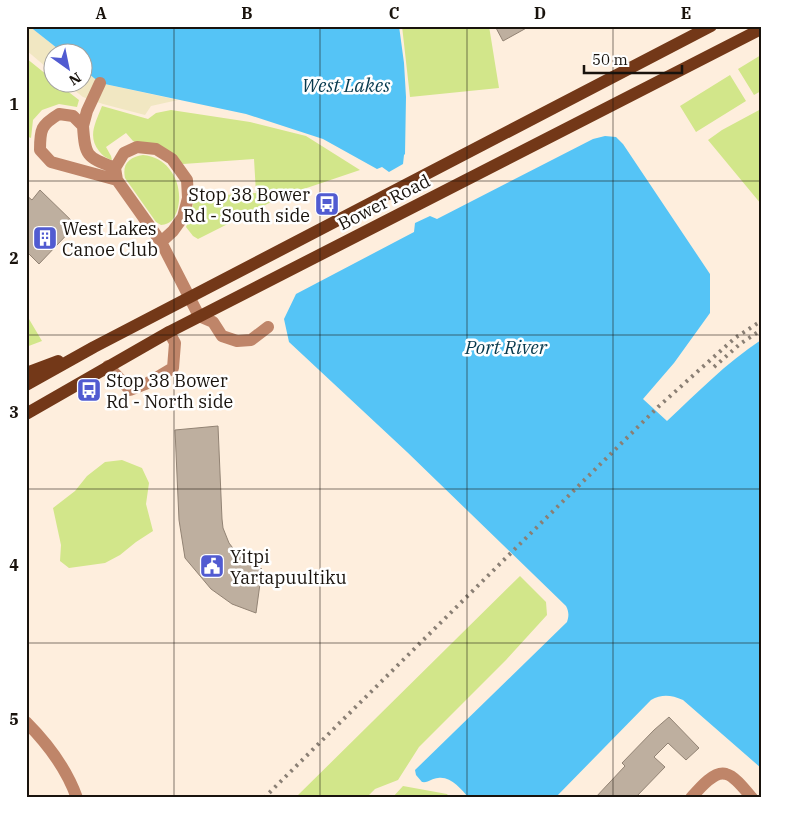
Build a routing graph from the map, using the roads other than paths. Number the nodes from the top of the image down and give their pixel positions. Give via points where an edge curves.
1 (712, 26) edge
2 (761, 29) edge
3 (100, 83) dead end
4 (83, 126) junction
5 (116, 174) junction
6 (162, 242) junction
7 (190, 298) junction
8 (199, 316) junction
9 (268, 328) dead end
10 (169, 332) junction
11 (94, 347) junction
12 (108, 366) junction
13 (26, 373) edge
14 (26, 386) edge
15 (26, 414) edge
16 (26, 722) edge
17 (77, 798) edge
18 (691, 798) edge
19 (752, 798) edge

1 - 7 main road, Bower Road
2 - 8 main road, Bower Road
3 - 4 street
4 - 5 street via 87,152
4 - 5 street via 73,116 59,114 46,122 40,134 40,150 51,162 101,177
5 - 6 street
5 - 6 street via 124,153 137,147 156,149 172,159 187,180 188,198 183,217
6 - 7 street
7 - 8 street
7 - 11 main road, Bower Road
8 - 9 street via 212,322 222,336 237,341 250,340
8 - 10 main road, Bower Road
10 - 12 main road, Bower Road
10 - 12 street via 175,343 174,368 148,383 130,390
11 - 13 main road
11 - 14 main road, Bower Road
12 - 15 main road, Bower Road
16 - 17 street via 40,735
18 - 19 street via 717,774 726,774

